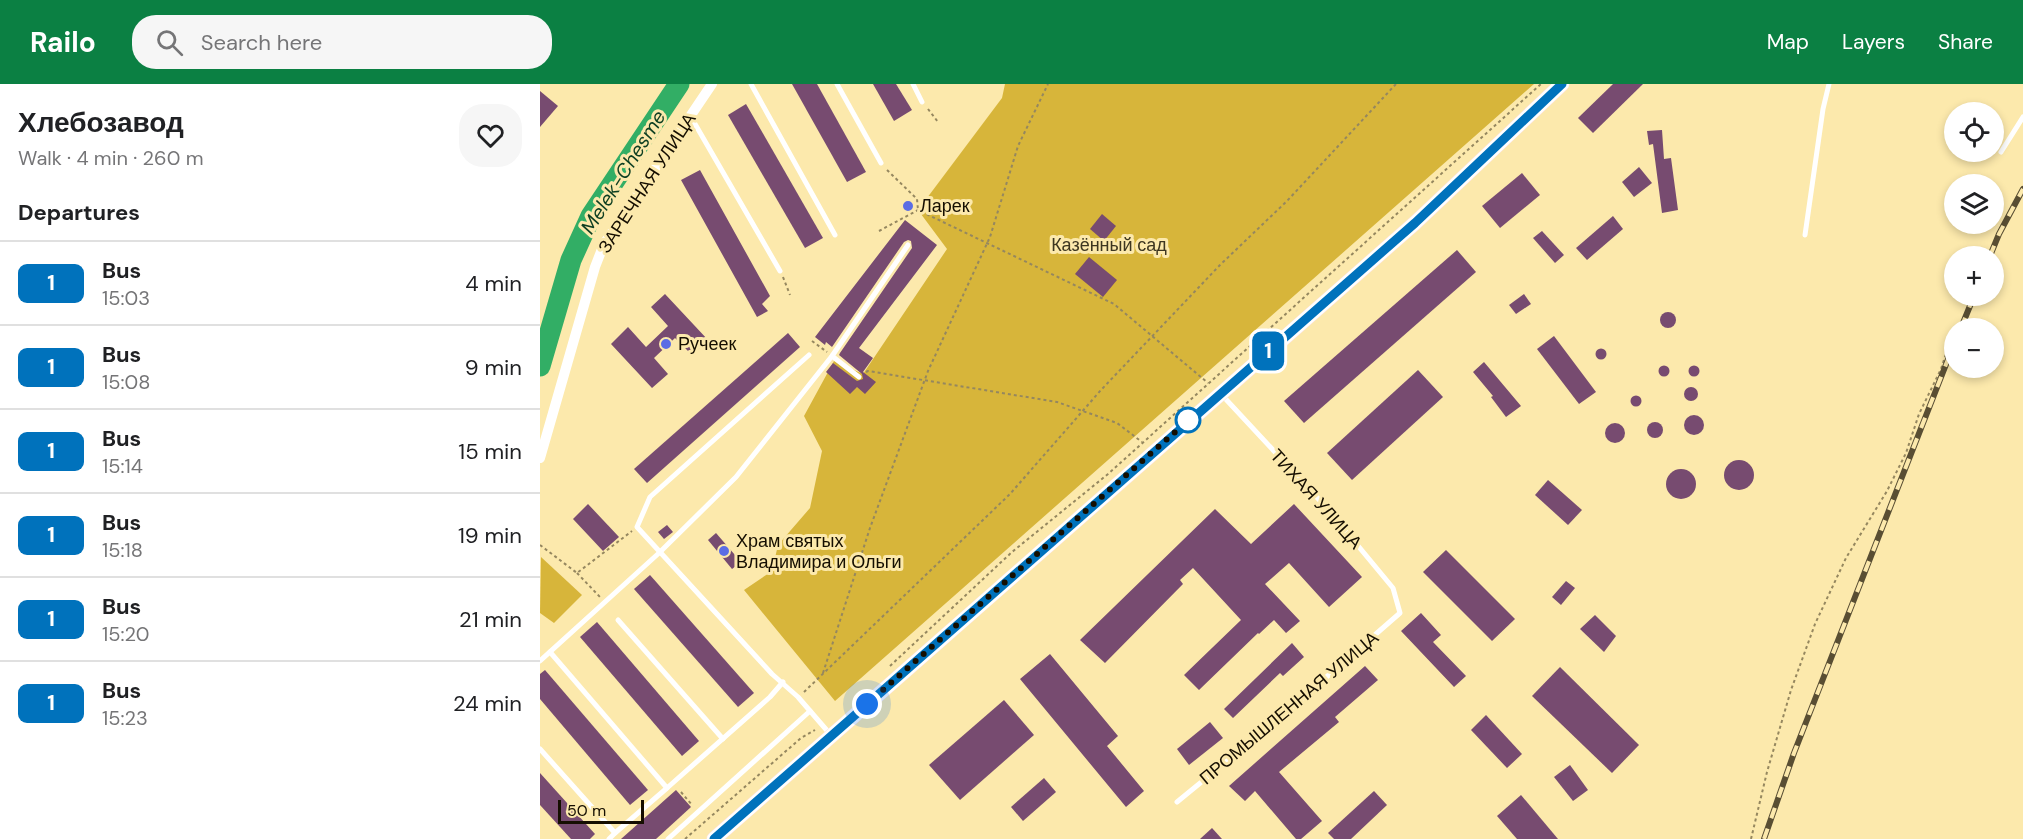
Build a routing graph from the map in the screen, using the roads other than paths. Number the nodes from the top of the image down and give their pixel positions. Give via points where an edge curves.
1 (712, 84) edge
2 (751, 84) edge
3 (837, 84) edge
4 (913, 84) edge
5 (1562, 84) edge
6 (1830, 84) edge
7 (922, 102) road end
8 (691, 116) junction
9 (2023, 117) edge
10 (2004, 147) edge
11 (881, 164) road end
12 (1805, 235) dead end
13 (835, 236) dead end
14 (908, 244) dead end
15 (780, 271) road end
16 (809, 356) dead end
17 (832, 356) junction
18 (859, 377) road end
19 (1214, 388) junction
20 (540, 458) edge
21 (659, 553) junction
22 (1400, 613) joint
23 (618, 620) dead end
24 (550, 652) junction
25 (540, 661) edge
26 (783, 682) junction
27 (810, 711) junction
28 (827, 730) junction
29 (723, 739) junction
30 (540, 749) edge
31 (668, 788) junction
32 (1177, 802) dead end
33 (615, 833) junction
34 (609, 839) edge
35 (668, 839) edge
36 (714, 839) edge

1 - 8 street, ЗАРЕЧНАЯ УЛИЦА
2 - 13 lane
3 - 11 lane
4 - 7 lane
5 - 19 main road via 1415,223
6 - 12 lane
8 - 15 lane
8 - 20 street, ЗАРЕЧНАЯ УЛИЦА via 604,244
9 - 10 lane
14 - 17 lane
16 - 21 lane via 650,496 637,528
17 - 18 lane
17 - 21 lane via 736,477
19 - 22 lane, ТИХАЯ УЛИЦА via 1325,506 1393,588
19 - 28 main road
21 - 24 lane
21 - 26 lane
22 - 32 lane, ПРОМЫШЛЕННАЯ УЛИЦА
23 - 29 lane
24 - 25 lane
24 - 31 lane
26 - 27 lane
26 - 29 lane
27 - 28 lane
27 - 35 lane
28 - 36 main road
29 - 31 lane
30 - 33 lane
31 - 33 lane
33 - 34 lane

